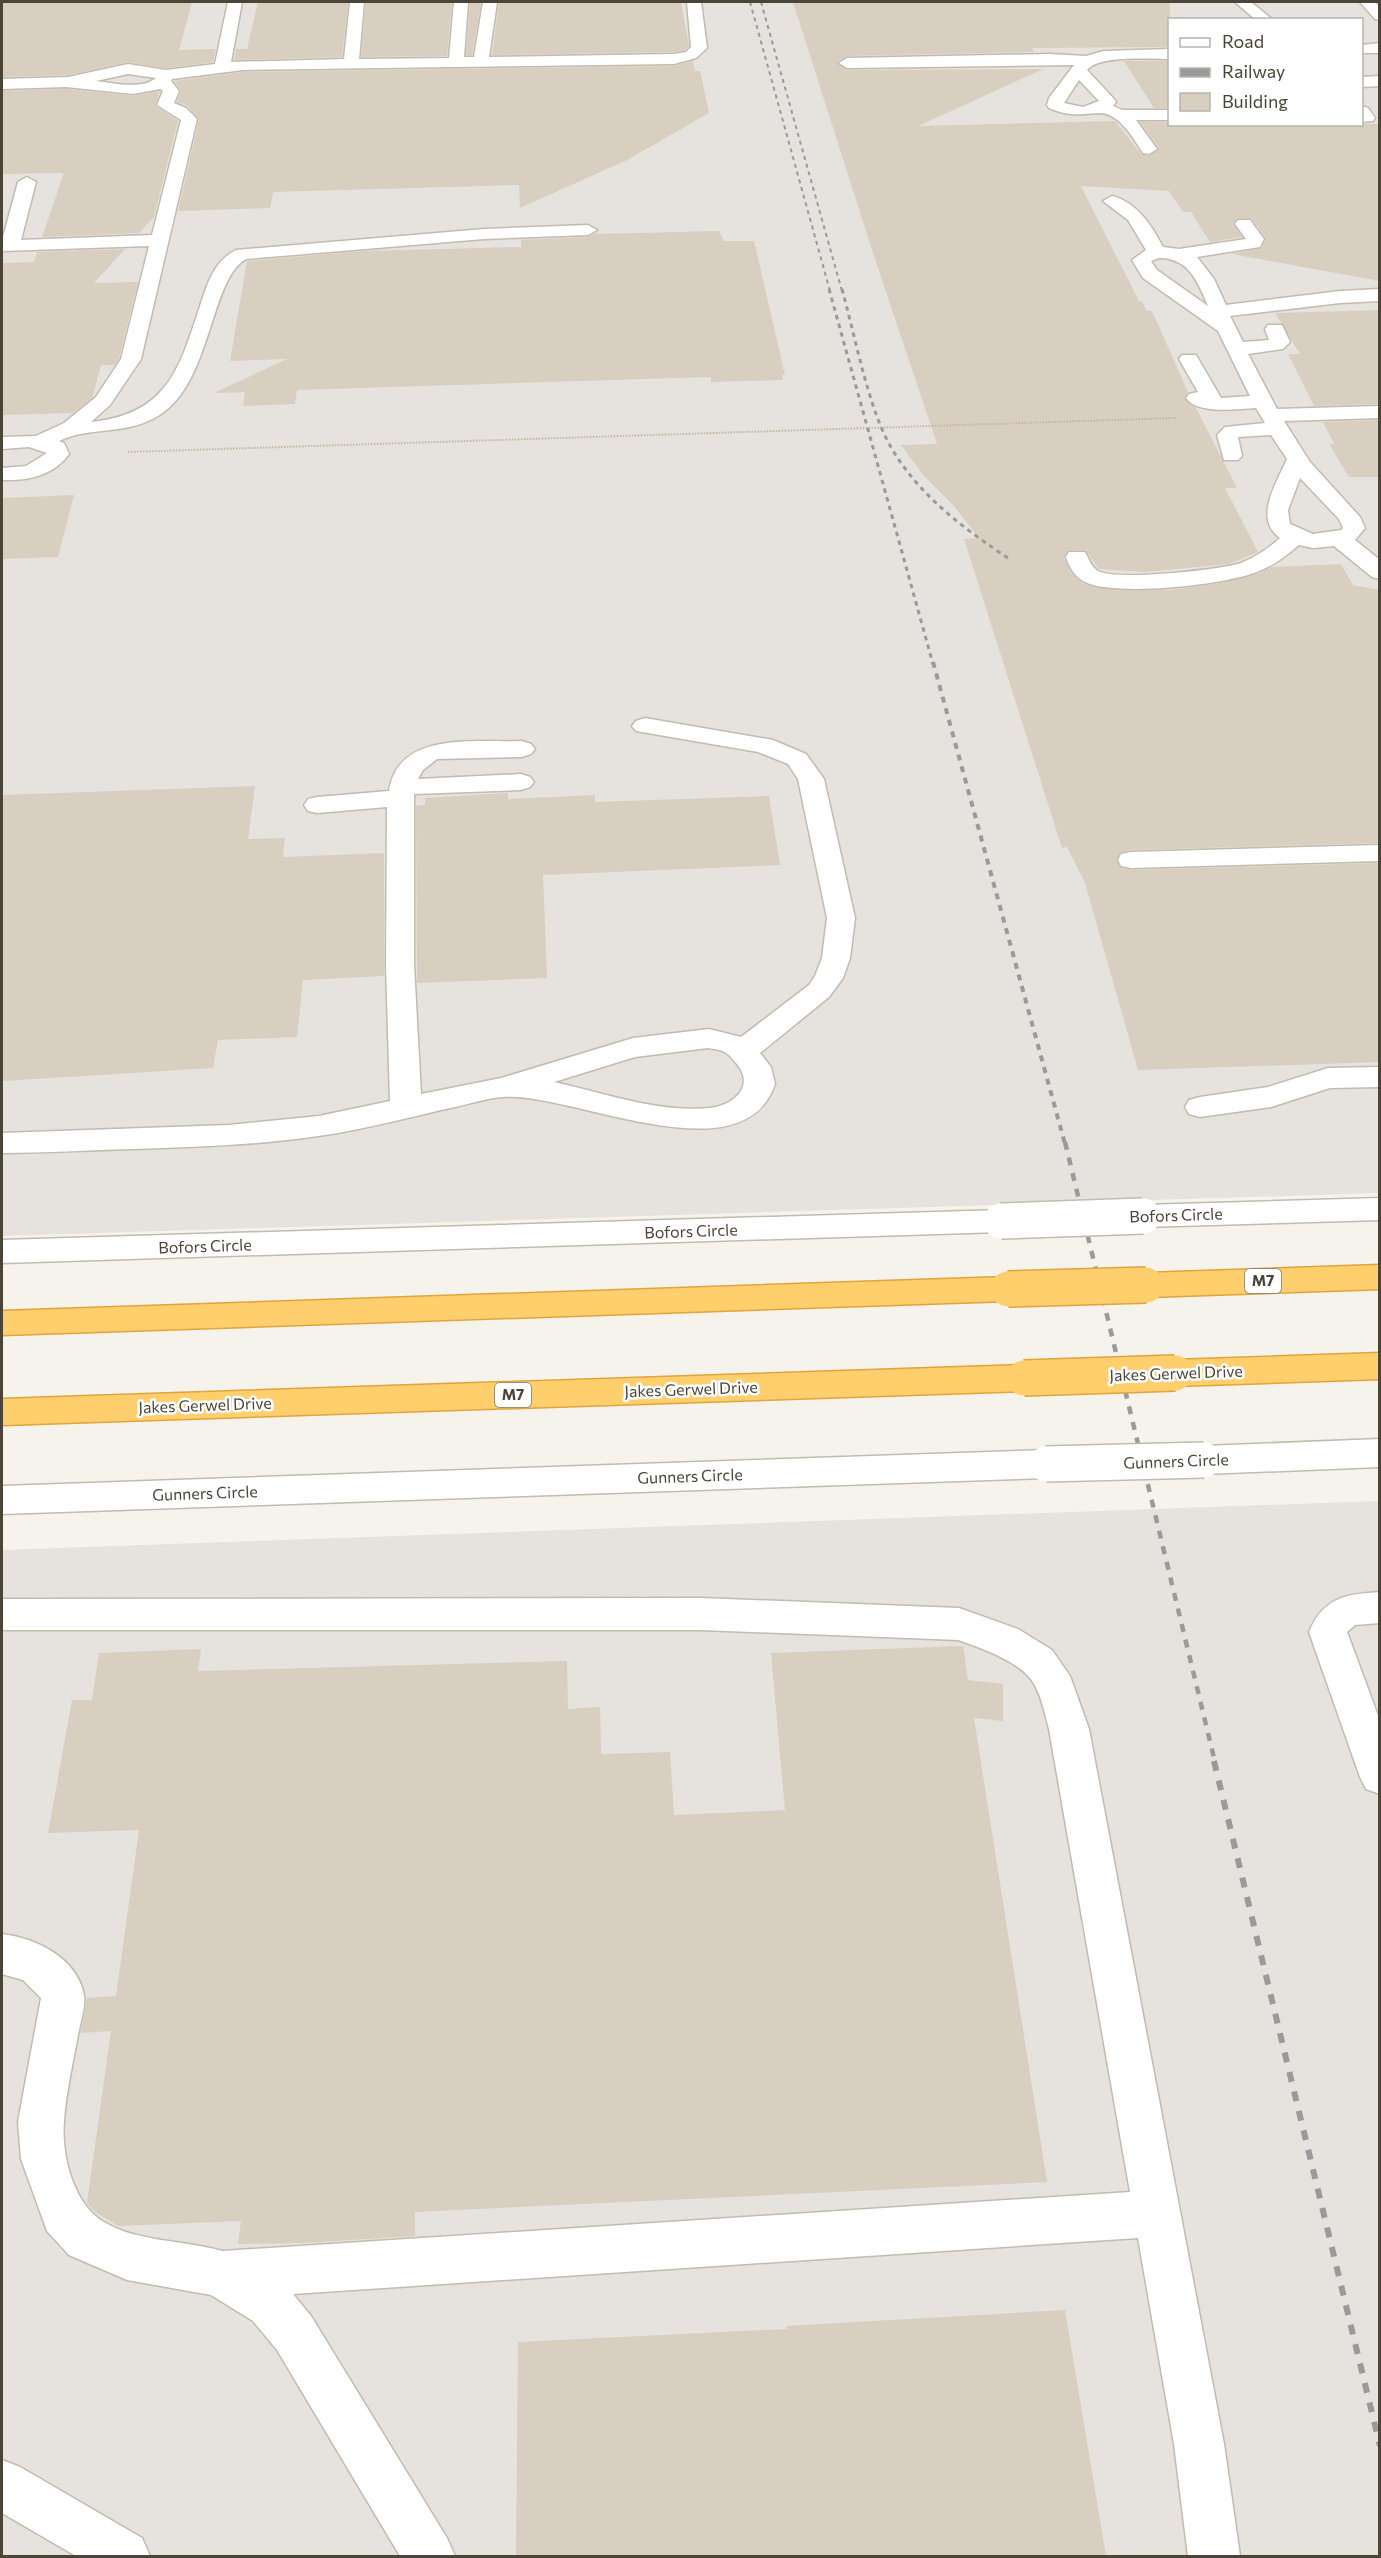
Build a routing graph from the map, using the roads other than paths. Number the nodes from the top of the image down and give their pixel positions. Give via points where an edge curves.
1 (235, 2) edge
2 (357, 2) edge
3 (461, 2) edge
4 (490, 2) edge
5 (694, 2) edge
6 (1242, 2) edge
7 (1367, 2) edge
8 (1380, 16) edge
9 (1263, 18) edge
10 (1380, 48) edge
11 (1363, 49) edge
12 (1168, 54) edge
13 (481, 62) junction
14 (456, 63) junction
15 (847, 63) dead end
16 (351, 64) junction
17 (1081, 65) junction
18 (222, 68) junction
19 (164, 78) junction
20 (1380, 81) edge
21 (1363, 82) edge
22 (2, 84) edge
23 (1102, 108) junction
24 (1123, 115) junction
25 (1168, 115) edge
26 (1149, 149) dead end
27 (27, 182) dead end
28 (1112, 201) dead end
29 (1244, 224) dead end
30 (588, 230) dead end
31 (158, 240) junction
32 (6, 246) edge
33 (1157, 254) junction
34 (1178, 255) junction
35 (1380, 295) edge
36 (1221, 320) junction
37 (1275, 329) dead end
38 (1236, 349) junction
39 (1189, 359) dead end
40 (1380, 412) edge
41 (1272, 415) junction
42 (65, 430) junction
43 (41, 442) junction
44 (2, 443) edge
45 (1232, 456) dead end
46 (1297, 460) junction
47 (2, 474) edge
48 (1295, 537) junction
49 (1352, 537) junction
50 (1077, 557) dead end
51 (1380, 572) edge
52 (645, 726) dead end
53 (522, 748) dead end
54 (521, 782) dead end
55 (401, 792) junction
56 (317, 805) dead end
57 (1380, 853) edge
58 (1131, 860) dead end
59 (743, 1051) junction
60 (1380, 1077) edge
61 (504, 1087) junction
62 (1200, 1107) dead end
63 (406, 1109) junction
64 (2, 1143) edge
65 (1380, 1209) edge
66 (2, 1252) edge
67 (1380, 1277) edge
68 (2, 1323) edge
69 (1380, 1366) edge
70 (2, 1412) edge
71 (1380, 1453) edge
72 (2, 1500) edge
73 (1380, 1607) edge
74 (2, 1615) edge
75 (1380, 1777) edge
76 (2, 1954) edge
77 (1157, 2214) junction
78 (222, 2275) junction
79 (2, 2485) edge
80 (124, 2556) edge
81 (429, 2556) edge
82 (1214, 2556) edge

1 - 18 street
2 - 16 street
3 - 14 street
4 - 13 street
5 - 13 street via 701,44 696,52 674,59
6 - 9 street
7 - 8 street
10 - 11 street
12 - 17 street via 1104,56
13 - 14 street
14 - 16 street
15 - 17 street via 1049,59
16 - 18 street
17 - 23 street via 1108,102
17 - 23 street via 1055,105 1066,111
18 - 19 street
19 - 22 street via 147,69 128,69 69,82
19 - 31 street via 171,91 165,105 189,119
20 - 21 street
23 - 24 street
24 - 25 street
24 - 26 street
27 - 32 street
28 - 33 street via 1122,205 1144,228
29 - 34 street via 1254,243
30 - 42 street via 242,254 232,259 221,274 185,375 167,400 131,422 110,428
31 - 32 street
31 - 42 street via 131,358 103,401
33 - 34 street
33 - 36 street via 1146,255 1141,260 1143,267
34 - 36 street via 1200,271
35 - 36 street via 1340,297
36 - 38 street
37 - 38 street via 1280,342 1276,345
38 - 41 street
39 - 41 street via 1206,401
40 - 41 street
41 - 45 street via 1227,435
41 - 46 street
42 - 43 street
43 - 44 street
43 - 47 street via 57,447 53,461 26,472
46 - 48 street via 1276,517 1279,526
46 - 49 street via 1349,517 1354,528
48 - 49 street via 1308,541
48 - 50 street via 1245,569 1183,577 1100,580 1080,567
49 - 51 street
52 - 59 street via 764,746 797,759 811,779 841,918 836,958 819,991
53 - 55 street via 432,752 411,767
54 - 55 street
55 - 56 street
55 - 63 street via 400,964
57 - 58 street
59 - 61 street via 709,1038 667,1042 633,1048
59 - 61 street via 756,1067 760,1083 756,1094 743,1107 713,1117 664,1116 554,1092
60 - 62 street via 1328,1078 1271,1097
61 - 63 street
63 - 64 street via 319,1126 229,1135
65 - 66 street, Bofors Circle, bridge
67 - 68 highway, M7, bridge
69 - 70 highway, Jakes Gerwel Drive / M7, bridge
71 - 72 street, Gunners Circle, bridge
73 - 75 street via 1340,1614 1330,1621 1328,1632
74 - 77 street via 701,1614 959,1624 1004,1640 1038,1661 1051,1676 1069,1729
76 - 78 street via 24,1958 41,1968 63,1996 41,2122 44,2159 63,2215 86,2238 127,2256
77 - 78 street
77 - 82 street via 1199,2444
78 - 81 street via 270,2304 294,2333
79 - 80 street

